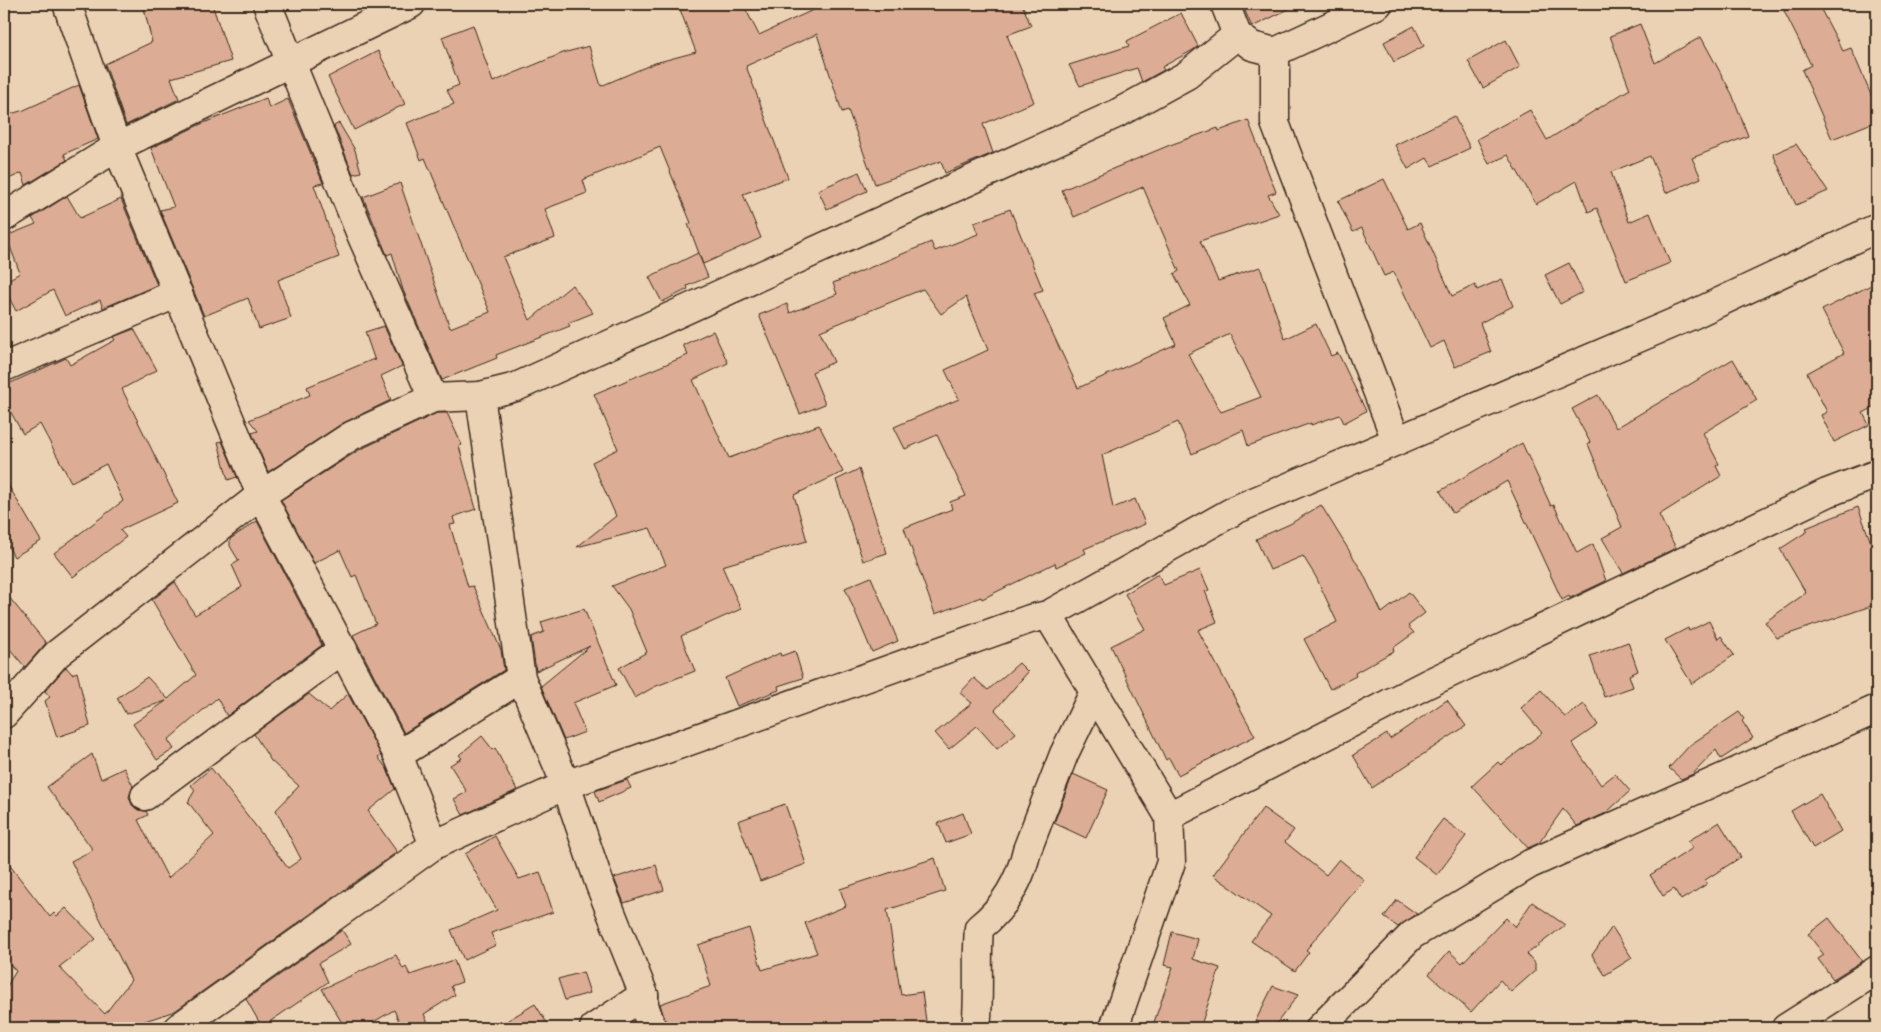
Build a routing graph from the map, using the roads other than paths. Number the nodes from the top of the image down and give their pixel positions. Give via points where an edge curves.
1 (67, 4) edge
2 (267, 4) edge
3 (411, 4) edge
4 (1225, 4) edge
5 (1378, 4) edge
6 (1237, 35) junction
7 (1275, 52) junction
8 (292, 61) junction
9 (118, 147) junction
10 (4, 217) edge
11 (1877, 228) edge
12 (178, 293) junction
13 (4, 367) edge
14 (480, 396) junction
15 (433, 398) junction
16 (1396, 440) junction
17 (1877, 474) edge
18 (260, 495) junction
19 (1048, 615) junction
20 (343, 649) junction
21 (521, 678) junction
22 (1094, 692) junction
23 (1877, 709) edge
24 (4, 714) edge
25 (398, 755) junction
26 (566, 785) junction
27 (145, 796) dead end
28 (1169, 816) junction
29 (434, 845) junction
30 (1877, 970) edge
31 (644, 995) junction
32 (178, 1028) edge
33 (594, 1028) edge
34 (652, 1028) edge
35 (976, 1028) edge
36 (1114, 1028) edge
37 (1320, 1028) edge
38 (1786, 1028) edge

1 - 9 street
2 - 8 street
3 - 8 street
4 - 6 street
5 - 7 street
6 - 7 street via 1252,46
6 - 14 street via 1187,75 1116,114 516,386
7 - 16 street via 1275,123
8 - 9 street
8 - 15 street via 360,232
9 - 10 street
9 - 12 street
11 - 16 street via 1692,315
12 - 13 street
12 - 18 street
14 - 15 street
14 - 21 street
15 - 18 street via 351,436
16 - 19 street via 1237,509
17 - 28 street via 1826,493 1427,684
18 - 20 street
18 - 24 street via 57,654
19 - 22 street
19 - 26 street via 1020,622
20 - 25 street
20 - 27 street
21 - 25 street
21 - 26 street
22 - 28 street
22 - 35 street via 1064,754 1012,890 994,916 979,928
23 - 37 street via 1530,864 1412,935
25 - 29 street
26 - 29 street
26 - 31 street via 600,885
28 - 36 street via 1171,862
29 - 32 street
30 - 38 street
31 - 33 street
31 - 34 street

